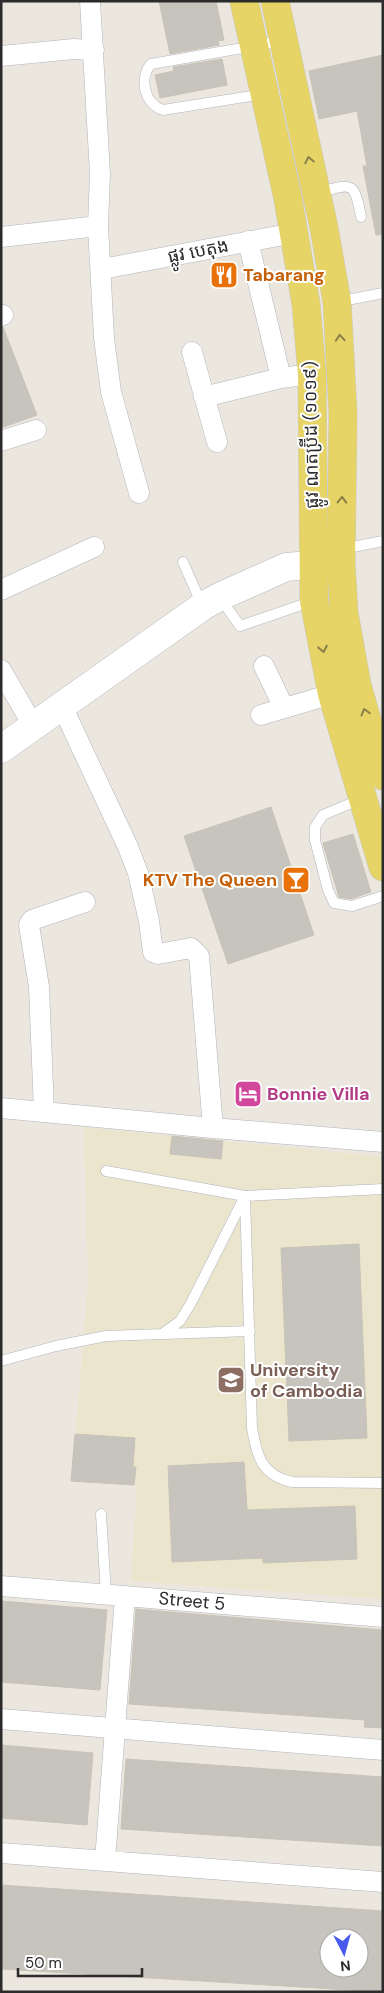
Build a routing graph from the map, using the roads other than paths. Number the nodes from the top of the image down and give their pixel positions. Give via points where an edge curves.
1 (90, 1) edge
2 (244, 1) edge
3 (275, 1) edge
4 (283, 41) junction
5 (254, 45) junction
6 (94, 50) junction
7 (1, 56) edge
8 (264, 94) junction
9 (316, 194) junction
10 (361, 217) dead end
11 (98, 226) junction
12 (294, 233) junction
13 (1, 237) edge
14 (248, 241) junction
15 (102, 269) junction
16 (383, 293) edge
17 (336, 302) junction
18 (192, 352) dead end
19 (312, 374) junction
20 (281, 378) junction
21 (204, 397) junction
22 (36, 430) dead end
23 (1, 442) edge
24 (217, 442) dead end
25 (138, 493) dead end
26 (383, 541) edge
27 (94, 547) dead end
28 (341, 556) junction
29 (183, 562) dead end
30 (312, 564) junction
31 (1, 590) edge
32 (314, 601) junction
33 (211, 602) junction
34 (264, 666) dead end
35 (1, 670) edge
36 (332, 694) junction
37 (62, 706) junction
38 (284, 708) junction
39 (261, 715) dead end
40 (34, 727) junction
41 (379, 747) edge
42 (1, 750) edge
43 (383, 776) edge
44 (362, 798) junction
45 (383, 866) edge
46 (383, 896) edge
47 (85, 902) dead end
48 (1, 1108) edge
49 (44, 1112) junction
50 (213, 1128) junction
51 (383, 1142) edge
52 (106, 1171) dead end
53 (383, 1189) edge
54 (245, 1196) junction
55 (250, 1331) junction
56 (162, 1334) junction
57 (1, 1361) edge
58 (383, 1483) edge
59 (101, 1514) dead end
60 (1, 1586) edge
61 (115, 1595) junction
62 (383, 1617) edge
63 (1, 1719) edge
64 (115, 1728) junction
65 (383, 1750) edge
66 (1, 1853) edge
67 (105, 1861) junction
68 (383, 1882) edge

1 - 6 street
2 - 5 main road, ផ្លូវ ណតប្រ៊ីដ (១០១៩)
3 - 4 main road, ផ្លូវ ណតប្រ៊ីដ (១០១៩)
4 - 5 lane
9 -> 4 main road, ផ្លូវ ណតប្រ៊ីដ (១០១៩)
5 - 8 main road, ផ្លូវ ណតប្រ៊ីដ (១០១៩)
5 - 8 lane via 151,64 145,71 144,81 154,108 163,110
6 - 7 street
6 - 11 street via 100,174
8 - 12 main road, ផ្លូវ ណតប្រ៊ីដ (១០១៩)
9 - 10 lane via 345,186 352,188
9 - 17 main road, ផ្លូវ ណតប្រ៊ីដ (១០១៩)
11 - 13 street
11 - 15 street
12 - 14 street, ផ្លូវ បេតុង
12 - 19 main road, ផ្លូវ ណតប្រ៊ីដ (១០១៩) via 306,304
14 - 15 street, ផ្លូវ បេតុង
14 - 20 street
15 - 25 street via 104,338 111,392
16 - 17 lane
28 -> 17 main road, ផ្លូវ ណតប្រ៊ីដ (១០១៩) via 343,414
18 - 21 street
19 - 20 street
19 - 30 main road, ផ្លូវ ណតប្រ៊ីដ (១០១៩)
20 - 21 street
21 - 24 street
22 - 23 street
26 - 28 lane
27 - 31 street
28 - 30 street
41 -> 28 main road, ផ្លូវ ណតប្រ៊ីដ (១០១៩) via 357,685 344,613
29 - 33 lane
30 - 32 main road, ផ្លូវ ណតប្រ៊ីដ (១០១៩)
30 - 33 street via 286,567
32 - 33 lane via 240,626
32 -> 36 main road, ផ្លូវ ណតប្រ៊ីដ (១០១៩)
33 - 37 street
34 - 38 street
35 - 40 street
36 - 38 street
36 - 44 main road, ផ្លូវ ណតប្រ៊ីដ (១០១៩)
37 - 40 street
37 - 50 street via 132,856 153,952 158,954 191,948 199,956
38 - 39 street
40 - 42 street
41 - 43 main road, ផ្លូវ ណតប្រ៊ីដ (១០១៩)
44 - 45 main road, ផ្លូវ ណតប្រ៊ីដ (១០១៩)
44 - 46 lane via 323,815 315,827 315,840 334,903 352,906
47 - 49 street via 32,920 29,925 39,987
48 - 49 street
49 - 50 street
50 - 51 street
52 - 54 lane
53 - 54 lane
54 - 55 lane
54 - 56 lane via 191,1303 180,1321
55 - 56 lane
55 - 58 lane via 252,1428 256,1449 265,1469 281,1480 292,1482
56 - 57 lane via 106,1336
59 - 61 lane
60 - 61 street, Street 5
61 - 62 street, Street 5
61 - 64 street
63 - 64 street
64 - 65 street
64 - 67 street
66 - 67 street
67 - 68 street

